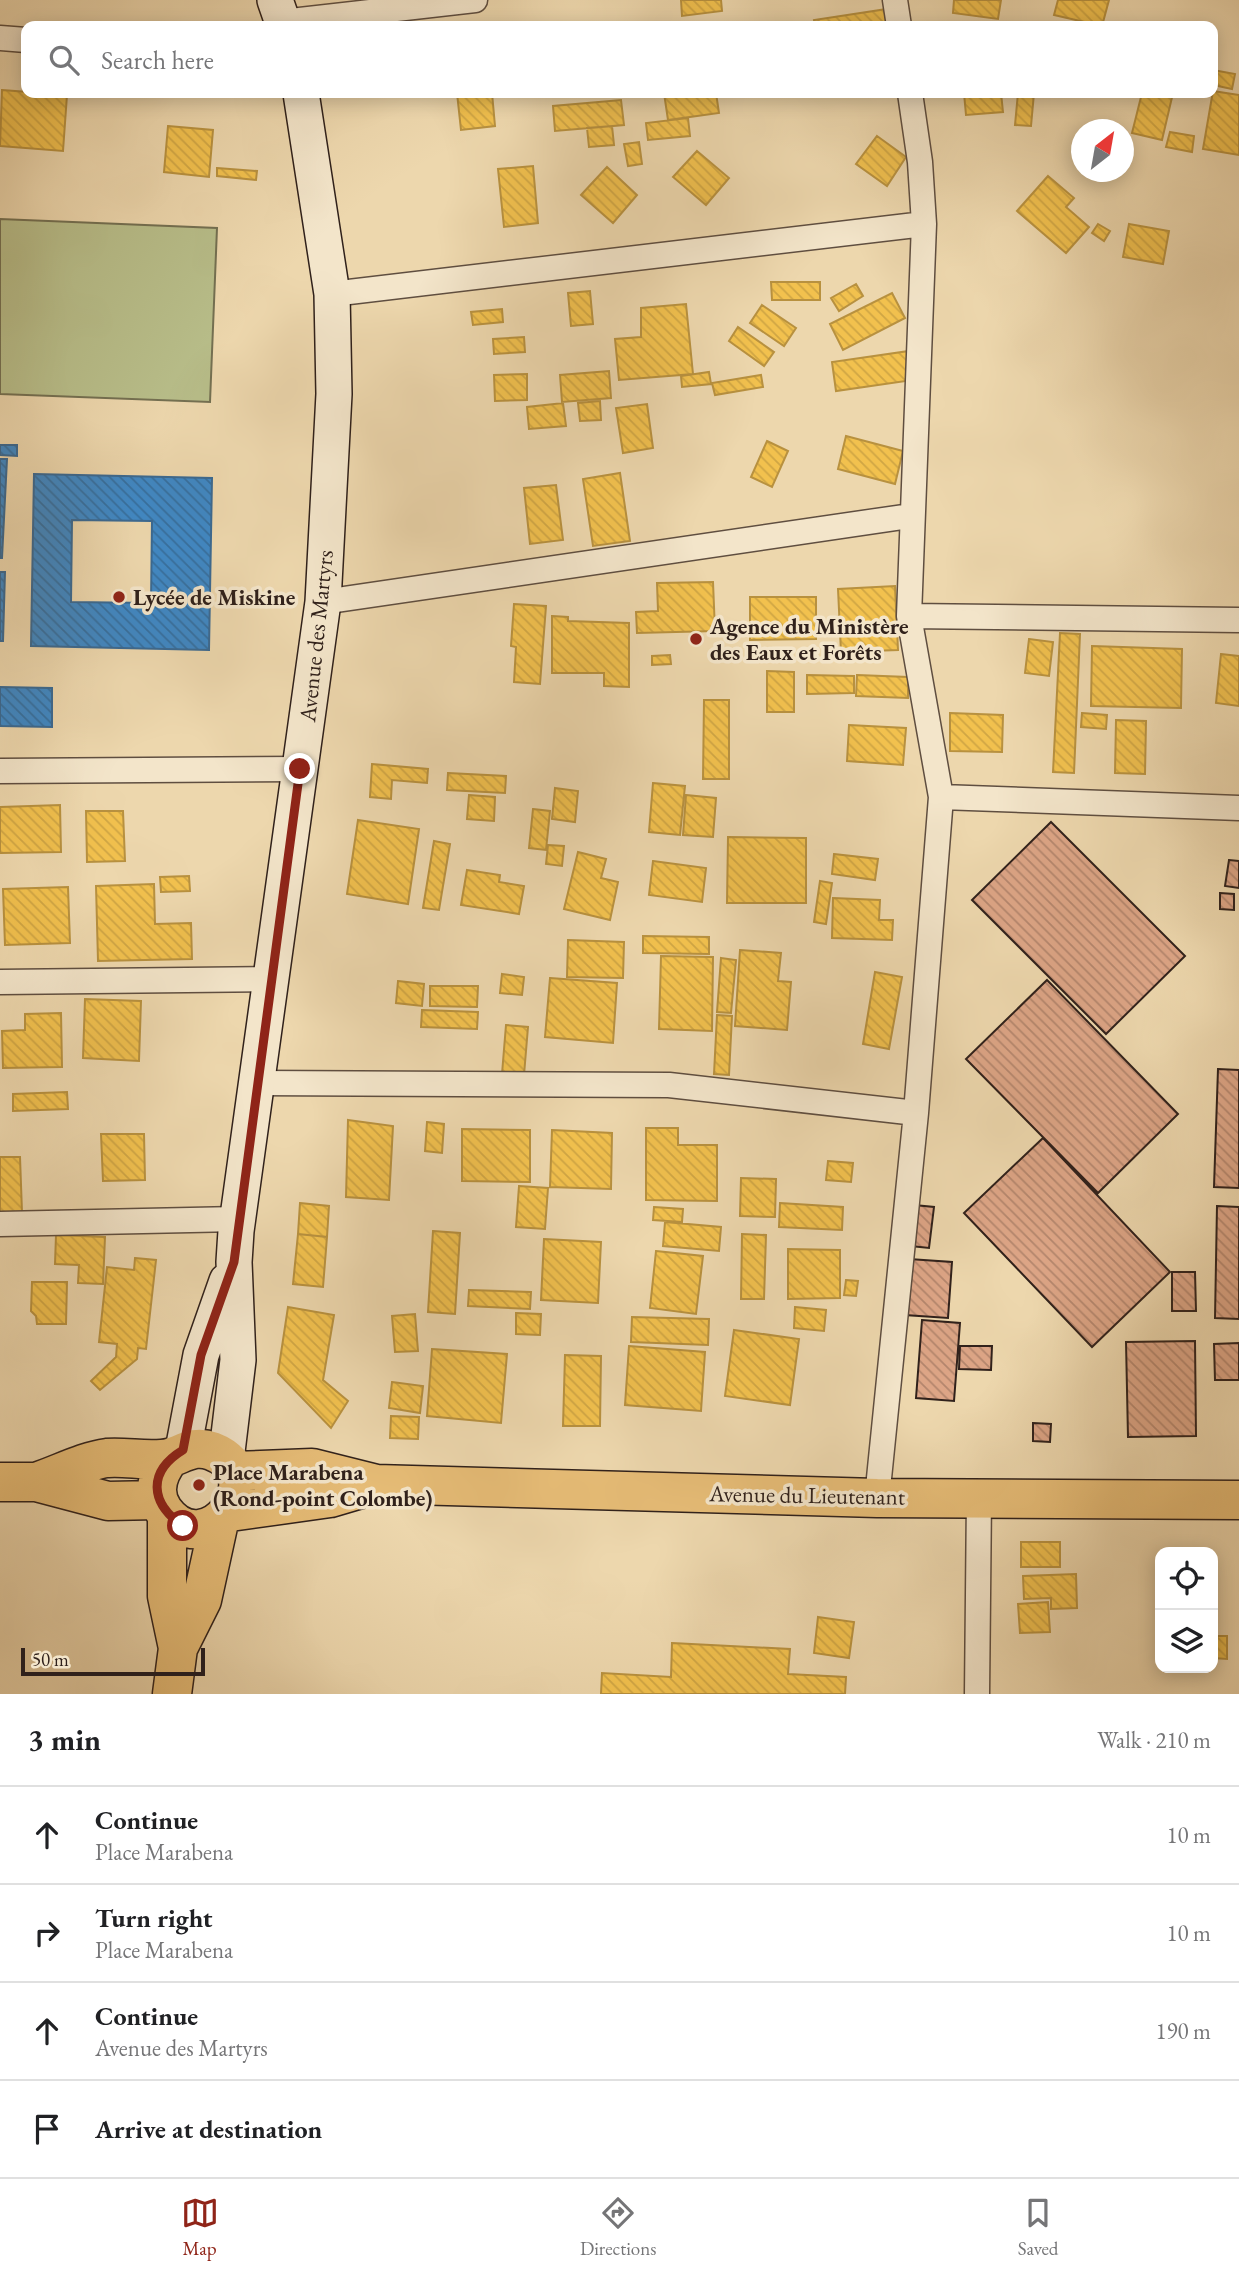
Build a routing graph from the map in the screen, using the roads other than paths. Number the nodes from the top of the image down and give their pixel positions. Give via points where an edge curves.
1 (475, 0) edge
2 (895, 0) edge
3 (280, 16) edge
4 (899, 21) edge
5 (0, 37) edge
6 (21, 39) edge
7 (302, 98) edge
8 (911, 98) edge
9 (923, 224) junction
10 (332, 294) junction
11 (910, 516) junction
12 (323, 602) junction
13 (909, 616) junction
14 (1239, 620) edge
15 (300, 769) junction
16 (0, 771) edge
17 (941, 797) junction
18 (1239, 808) edge
19 (271, 979) junction
20 (0, 982) edge
21 (257, 1083) junction
22 (916, 1114) junction
23 (238, 1219) junction
24 (0, 1224) edge
25 (234, 1262) junction
26 (177, 1454) junction
27 (230, 1465) junction
28 (18, 1482) edge
29 (376, 1484) junction
30 (979, 1496) junction
31 (877, 1497) junction
32 (1239, 1500) edge
33 (163, 1508) junction
34 (225, 1517) junction
35 (178, 1648) junction
36 (172, 1694) edge
37 (976, 1694) edge

1 - 3 street
2 - 4 street
5 - 6 street
7 - 10 main road, Avenue des Martyrs
8 - 9 street
9 - 10 street
9 - 11 street
10 - 12 main road, Avenue des Martyrs via 334,394
11 - 12 street
11 - 13 street
12 - 15 main road, Avenue des Martyrs
13 - 14 street
13 - 17 street
15 - 16 street
15 - 19 main road, Avenue des Martyrs
17 - 18 street
17 - 22 street
19 - 20 street
19 - 21 main road, Avenue des Martyrs
21 - 22 street via 668,1085
21 - 23 main road, Avenue des Martyrs
22 - 31 street
23 - 24 street
23 - 25 main road, Avenue des Martyrs
25 - 26 main road, Avenue des Martyrs via 201,1355
25 - 27 main road, Avenue des Martyrs via 238,1360
26 - 27 main road via 206,1449
26 - 28 main road via 105,1458
26 - 33 main road via 161,1470 157,1485
27 - 29 main road, Avenue du Lieutenant via 312,1468
27 - 34 main road via 238,1485 237,1499
28 - 33 main road
29 - 31 main road, Avenue du Lieutenant
29 - 34 main road, Avenue du Lieutenant via 330,1498
30 - 31 main road, Avenue du Lieutenant
30 - 32 main road, Avenue du Lieutenant
30 - 37 street
33 - 34 main road via 183,1526 201,1529
33 - 35 main road via 167,1596
34 - 35 main road via 202,1600
35 - 36 main road

